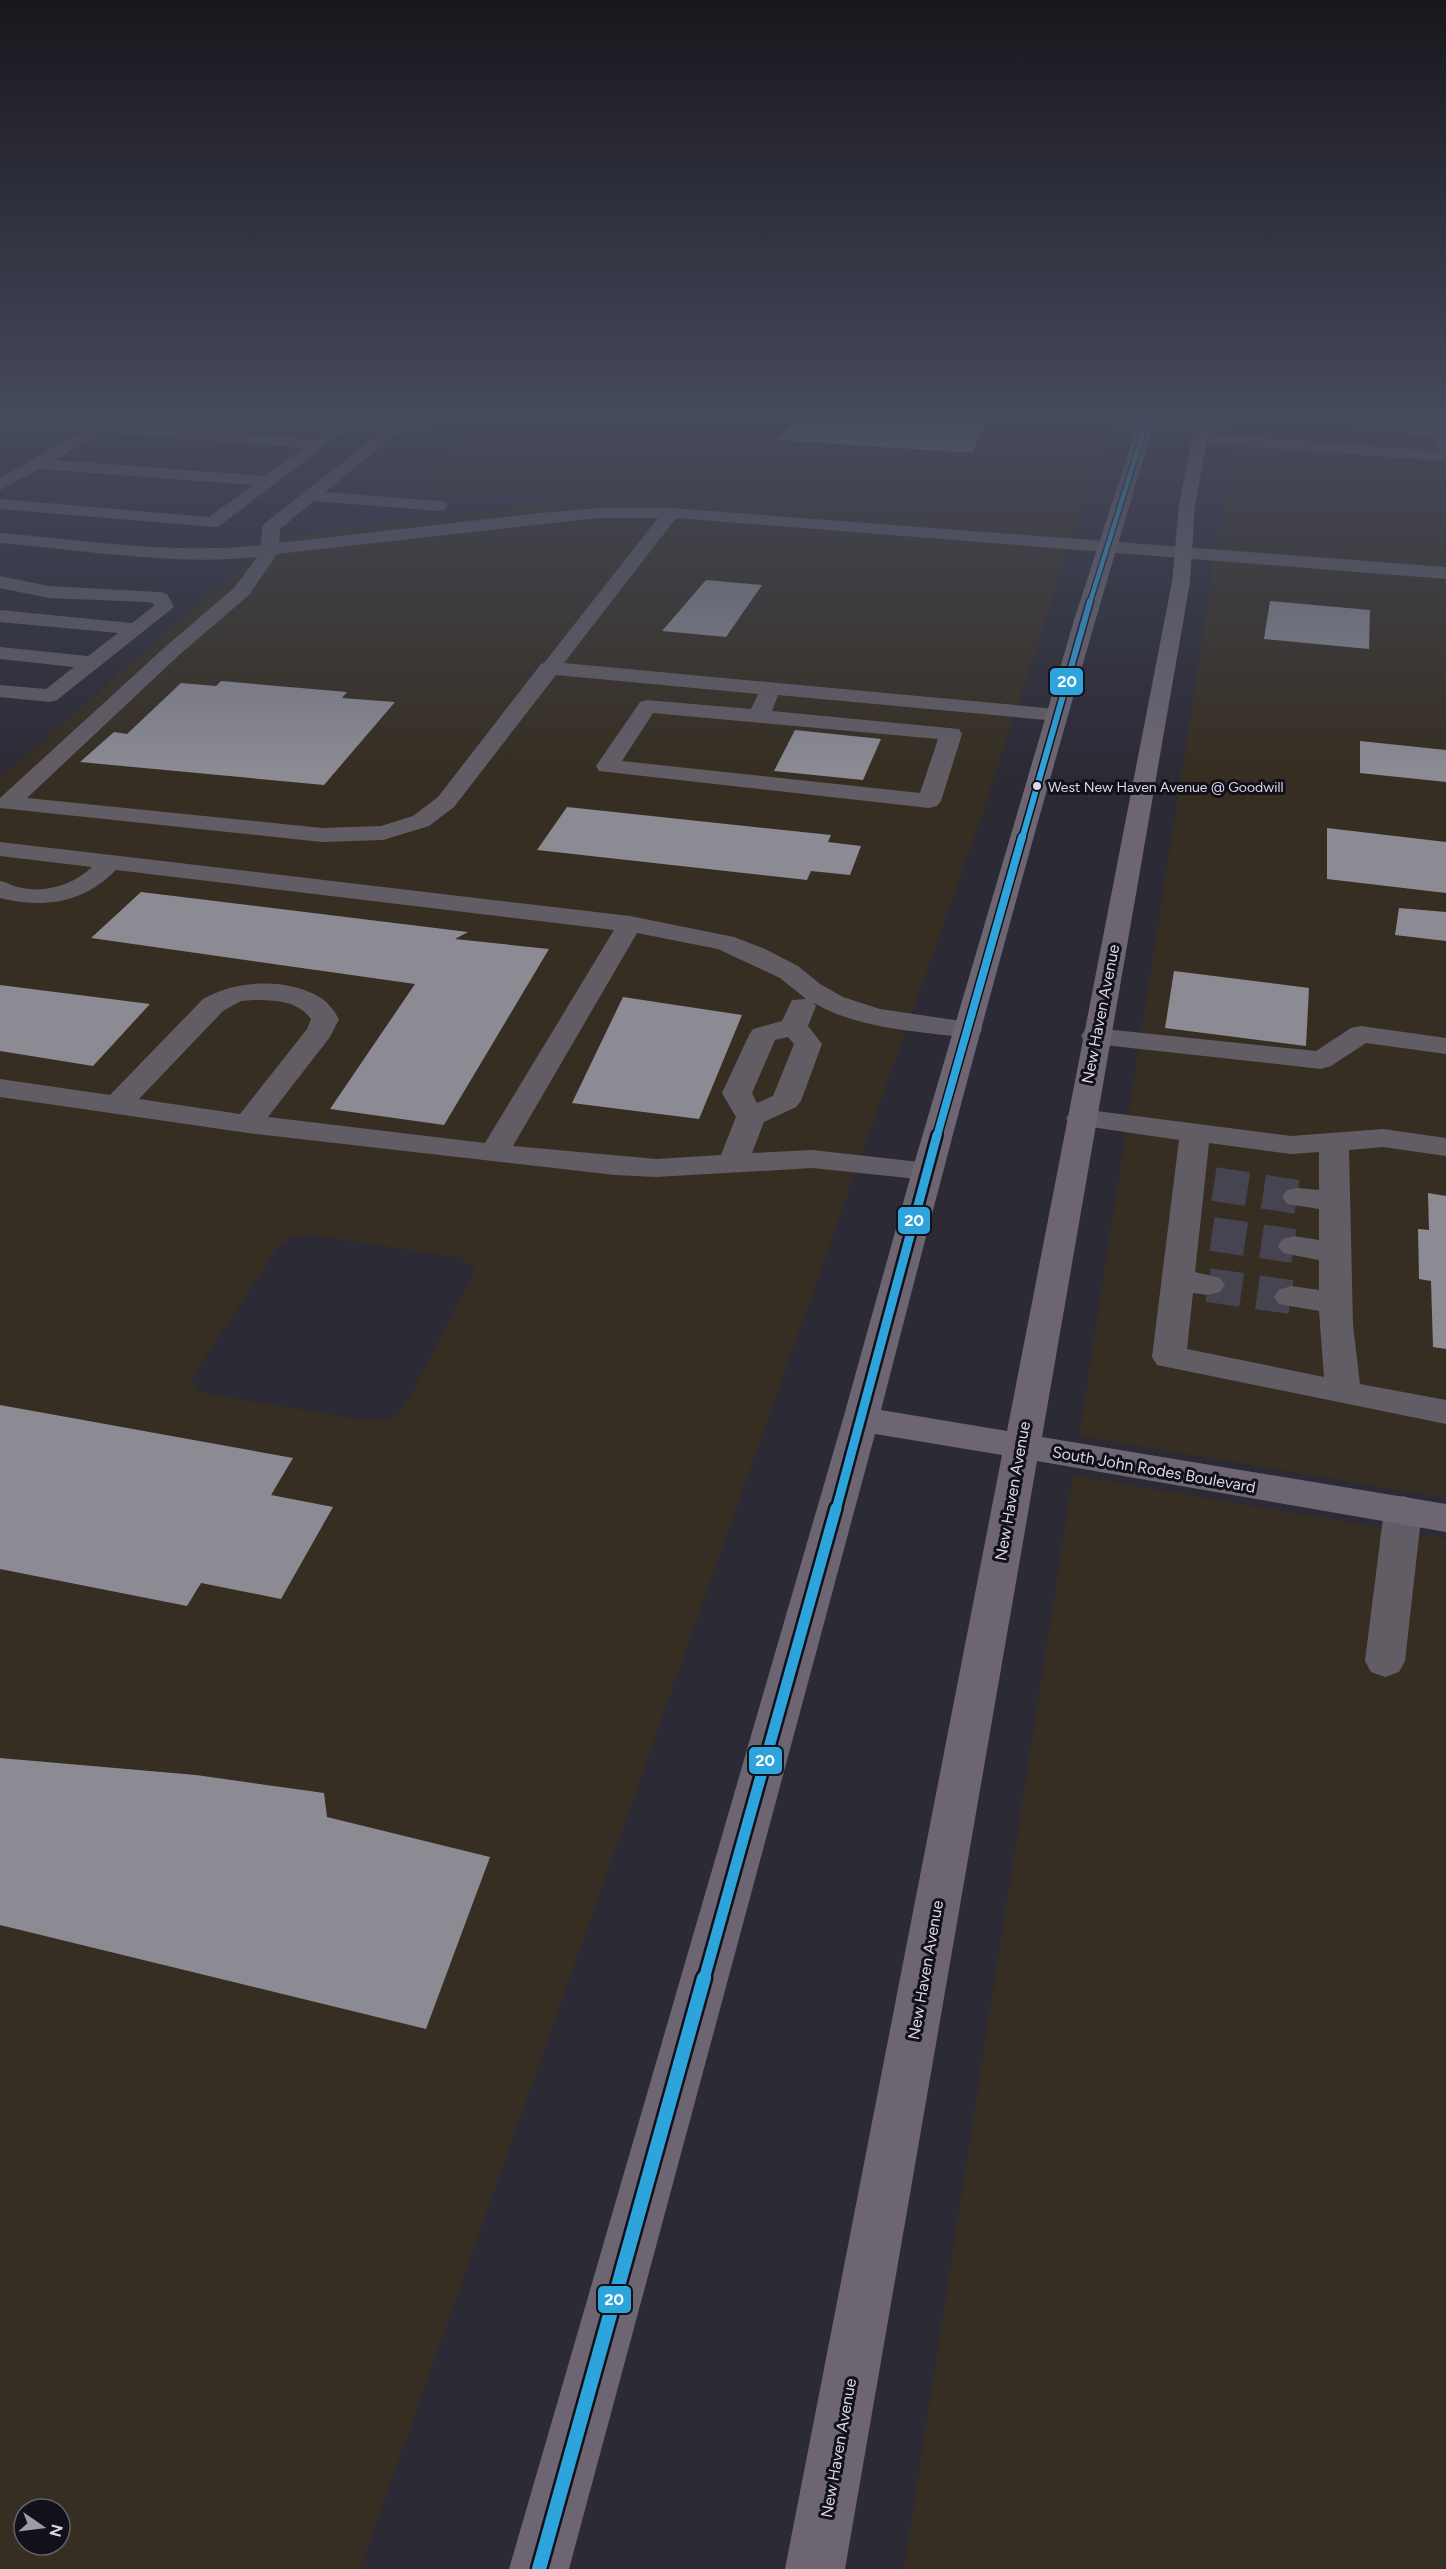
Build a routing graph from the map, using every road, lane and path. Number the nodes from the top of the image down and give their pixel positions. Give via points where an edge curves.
1 (271, 534) edge
2 (410, 534) edge
3 (654, 534) edge
4 (947, 534) edge
5 (1111, 534) edge
6 (1185, 534) edge
7 (0, 538) edge
8 (1107, 546) junction
9 (270, 551) junction
10 (1183, 552) junction
11 (1446, 573) edge
12 (0, 582) edge
13 (0, 616) edge
14 (140, 642) junction
15 (172, 651) junction
16 (0, 653) edge
17 (93, 663) junction
18 (548, 668) junction
19 (771, 688) junction
20 (0, 691) edge
21 (1057, 715) junction
22 (759, 716) junction
23 (11, 851) edge
24 (111, 862) junction
25 (0, 871) edge
26 (0, 888) edge
27 (630, 924) junction
28 (810, 990) junction
29 (794, 1026) junction
30 (968, 1030) junction
31 (1095, 1036) junction
32 (1446, 1046) edge
33 (0, 1089) edge
34 (117, 1105) junction
35 (752, 1117) junction
36 (1081, 1118) junction
37 (248, 1124) junction
38 (1195, 1132) junction
39 (1334, 1142) junction
40 (1446, 1147) edge
41 (494, 1153) junction
42 (734, 1163) junction
43 (927, 1172) junction
44 (1298, 1197) tunnel mouth
45 (1335, 1202) junction
46 (1294, 1246) tunnel mouth
47 (1335, 1252) junction
48 (1291, 1297) tunnel mouth
49 (1336, 1304) junction
50 (1343, 1393) junction
51 (1446, 1412) edge
52 (861, 1419) junction
53 (1021, 1446) junction
54 (1403, 1510) junction
55 (1446, 1518) edge
56 (1385, 1661) dead end
57 (539, 2569) edge
58 (815, 2569) edge

1 - 9 street
2 - 9 street
3 - 18 street
4 - 8 street
5 - 8 main road
6 - 10 main road, New Haven Avenue
7 - 9 street via 149,551
8 - 10 street
8 - 21 main road
9 - 15 street via 242,591
10 - 11 street
10 - 31 main road, New Haven Avenue via 1181,582
12 - 14 street via 49,592 160,598 164,607
13 - 14 street
14 - 15 street
14 - 17 street via 113,646
15 - 18 street via 8,803 322,835 383,833 421,821 446,802
16 - 17 street
17 - 20 street via 50,696
18 - 19 street
19 - 21 street
19 - 22 street
21 - 30 main road
22 - 22 street via 951,734 929,801 607,766 647,706
23 - 24 street
23 - 25 street
24 - 26 street via 87,884 65,893 30,896
24 - 27 street
27 - 28 street via 724,943 789,972
27 - 41 street
28 - 29 street
28 - 30 street via 832,1003 876,1017
29 - 35 street via 808,1044 786,1101
29 - 35 street via 763,1035 736,1093
30 - 43 main road
31 - 32 street via 1321,1060 1361,1034
31 - 36 main road, New Haven Avenue
33 - 34 street
34 - 37 street
34 - 37 street via 213,1005 227,997 268,993 312,1003 325,1019 320,1031
35 - 42 street
36 - 38 street
36 - 53 main road, New Haven Avenue
37 - 41 street
38 - 39 street via 1291,1145
38 - 50 street via 1202,1182 1193,1282 1169,1357
39 - 40 street via 1383,1138
39 - 45 street
41 - 42 street via 656,1168
42 - 43 street via 812,1159
43 - 52 main road
44 - 45 street
45 - 47 street
46 - 47 street
47 - 49 street
48 - 49 street
49 - 50 street
50 - 51 street
52 - 53 main road, South John Rodes Boulevard
52 - 57 main road
53 - 54 main road, South John Rodes Boulevard
53 - 58 main road, New Haven Avenue
54 - 55 main road, South John Rodes Boulevard
54 - 56 street

